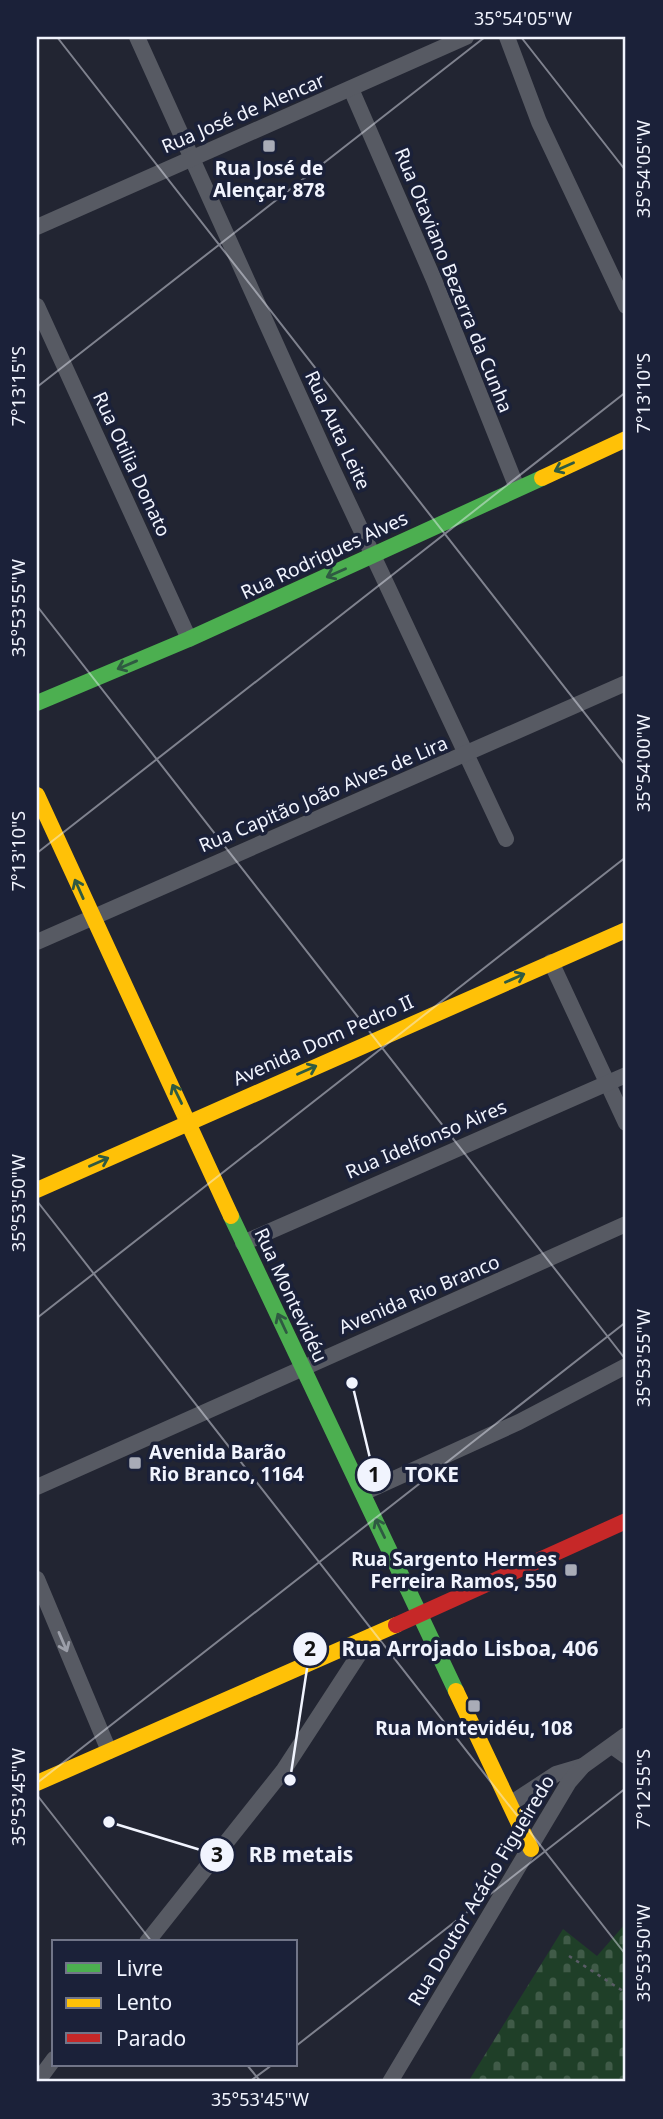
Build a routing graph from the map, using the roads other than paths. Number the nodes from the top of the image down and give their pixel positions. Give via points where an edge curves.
1 (137, 37) edge
2 (466, 37) edge
3 (507, 37) edge
4 (351, 89) junction
5 (194, 157) junction
6 (37, 227) edge
7 (37, 306) edge
8 (626, 306) edge
9 (626, 439) edge
10 (517, 488) junction
11 (374, 556) junction
12 (189, 639) junction
13 (626, 683) edge
14 (37, 703) edge
15 (467, 755) junction
16 (37, 795) edge
17 (506, 839) dead end
18 (91, 917) junction
19 (626, 930) edge
20 (37, 943) edge
21 (551, 962) junction
22 (626, 1075) edge
23 (608, 1082) junction
24 (190, 1122) junction
25 (626, 1123) edge
26 (37, 1190) edge
27 (626, 1224) edge
28 (243, 1243) junction
29 (626, 1366) edge
30 (302, 1367) junction
31 (37, 1487) edge
32 (363, 1493) junction
33 (626, 1521) edge
34 (37, 1579) edge
35 (420, 1612) junction
36 (372, 1634) junction
37 (626, 1735) edge
38 (612, 1746) junction
39 (109, 1751) junction
40 (626, 1756) edge
41 (583, 1766) junction
42 (37, 1783) edge
43 (510, 1804) junction
44 (531, 1849) junction
45 (149, 1940) edge
46 (52, 2063) edge
47 (37, 2082) edge
48 (390, 2082) edge

1 - 5 street, Rua Auta Leite
2 - 4 street, Rua José de Alencar
3 - 8 street via 539,122
4 - 5 street, Rua José de Alencar
4 - 10 street, Rua Otaviano Bezerra da Cunha via 435,280
5 - 6 street, Rua José de Alencar
5 - 11 street, Rua Auta Leite
7 - 12 street, Rua Otilia Donato
9 -> 10 main road, Rua Rodrigues Alves
10 - 11 main road, Rua Rodrigues Alves
11 -> 12 main road, Rua Rodrigues Alves
11 - 15 street, Rua Auta Leite
12 -> 14 main road, Rua Rodrigues Alves
13 - 15 street, Rua Capitão João Alves de Lira
15 - 17 street, Rua Auta Leite
15 - 18 street, Rua Capitão João Alves de Lira
18 -> 16 main road, Rua Montevidéu
18 - 20 street, Rua Capitão João Alves de Lira
24 -> 18 main road, Rua Montevidéu
19 - 21 main road, Avenida Dom Pedro II
21 - 23 street
24 -> 21 main road, Avenida Dom Pedro II
22 - 23 street, Rua Idelfonso Aires
23 - 25 street
23 - 28 street, Rua Idelfonso Aires
26 -> 24 main road, Avenida Dom Pedro II
24 - 28 main road, Rua Montevidéu
27 - 30 street, Avenida Rio Branco
30 -> 28 main road, Rua Montevidéu
29 - 32 street via 519,1422
30 - 31 street, Avenida Rio Branco
30 - 32 main road, Rua Montevidéu
35 -> 32 main road, Rua Montevidéu
33 - 35 main road
34 -> 39 street
35 - 36 main road
35 - 43 main road, Rua Montevidéu
36 - 39 main road
36 - 45 street via 283,1771
37 - 38 street, Rua Doutor Acácio Figueiredo
38 - 40 street
38 - 41 street, Rua Doutor Acácio Figueiredo
39 - 42 main road
41 - 43 street via 556,1774
41 - 44 street, Rua Doutor Acácio Figueiredo
43 - 44 main road, Rua Montevidéu
44 - 48 street, Rua Doutor Acácio Figueiredo
46 - 47 street

